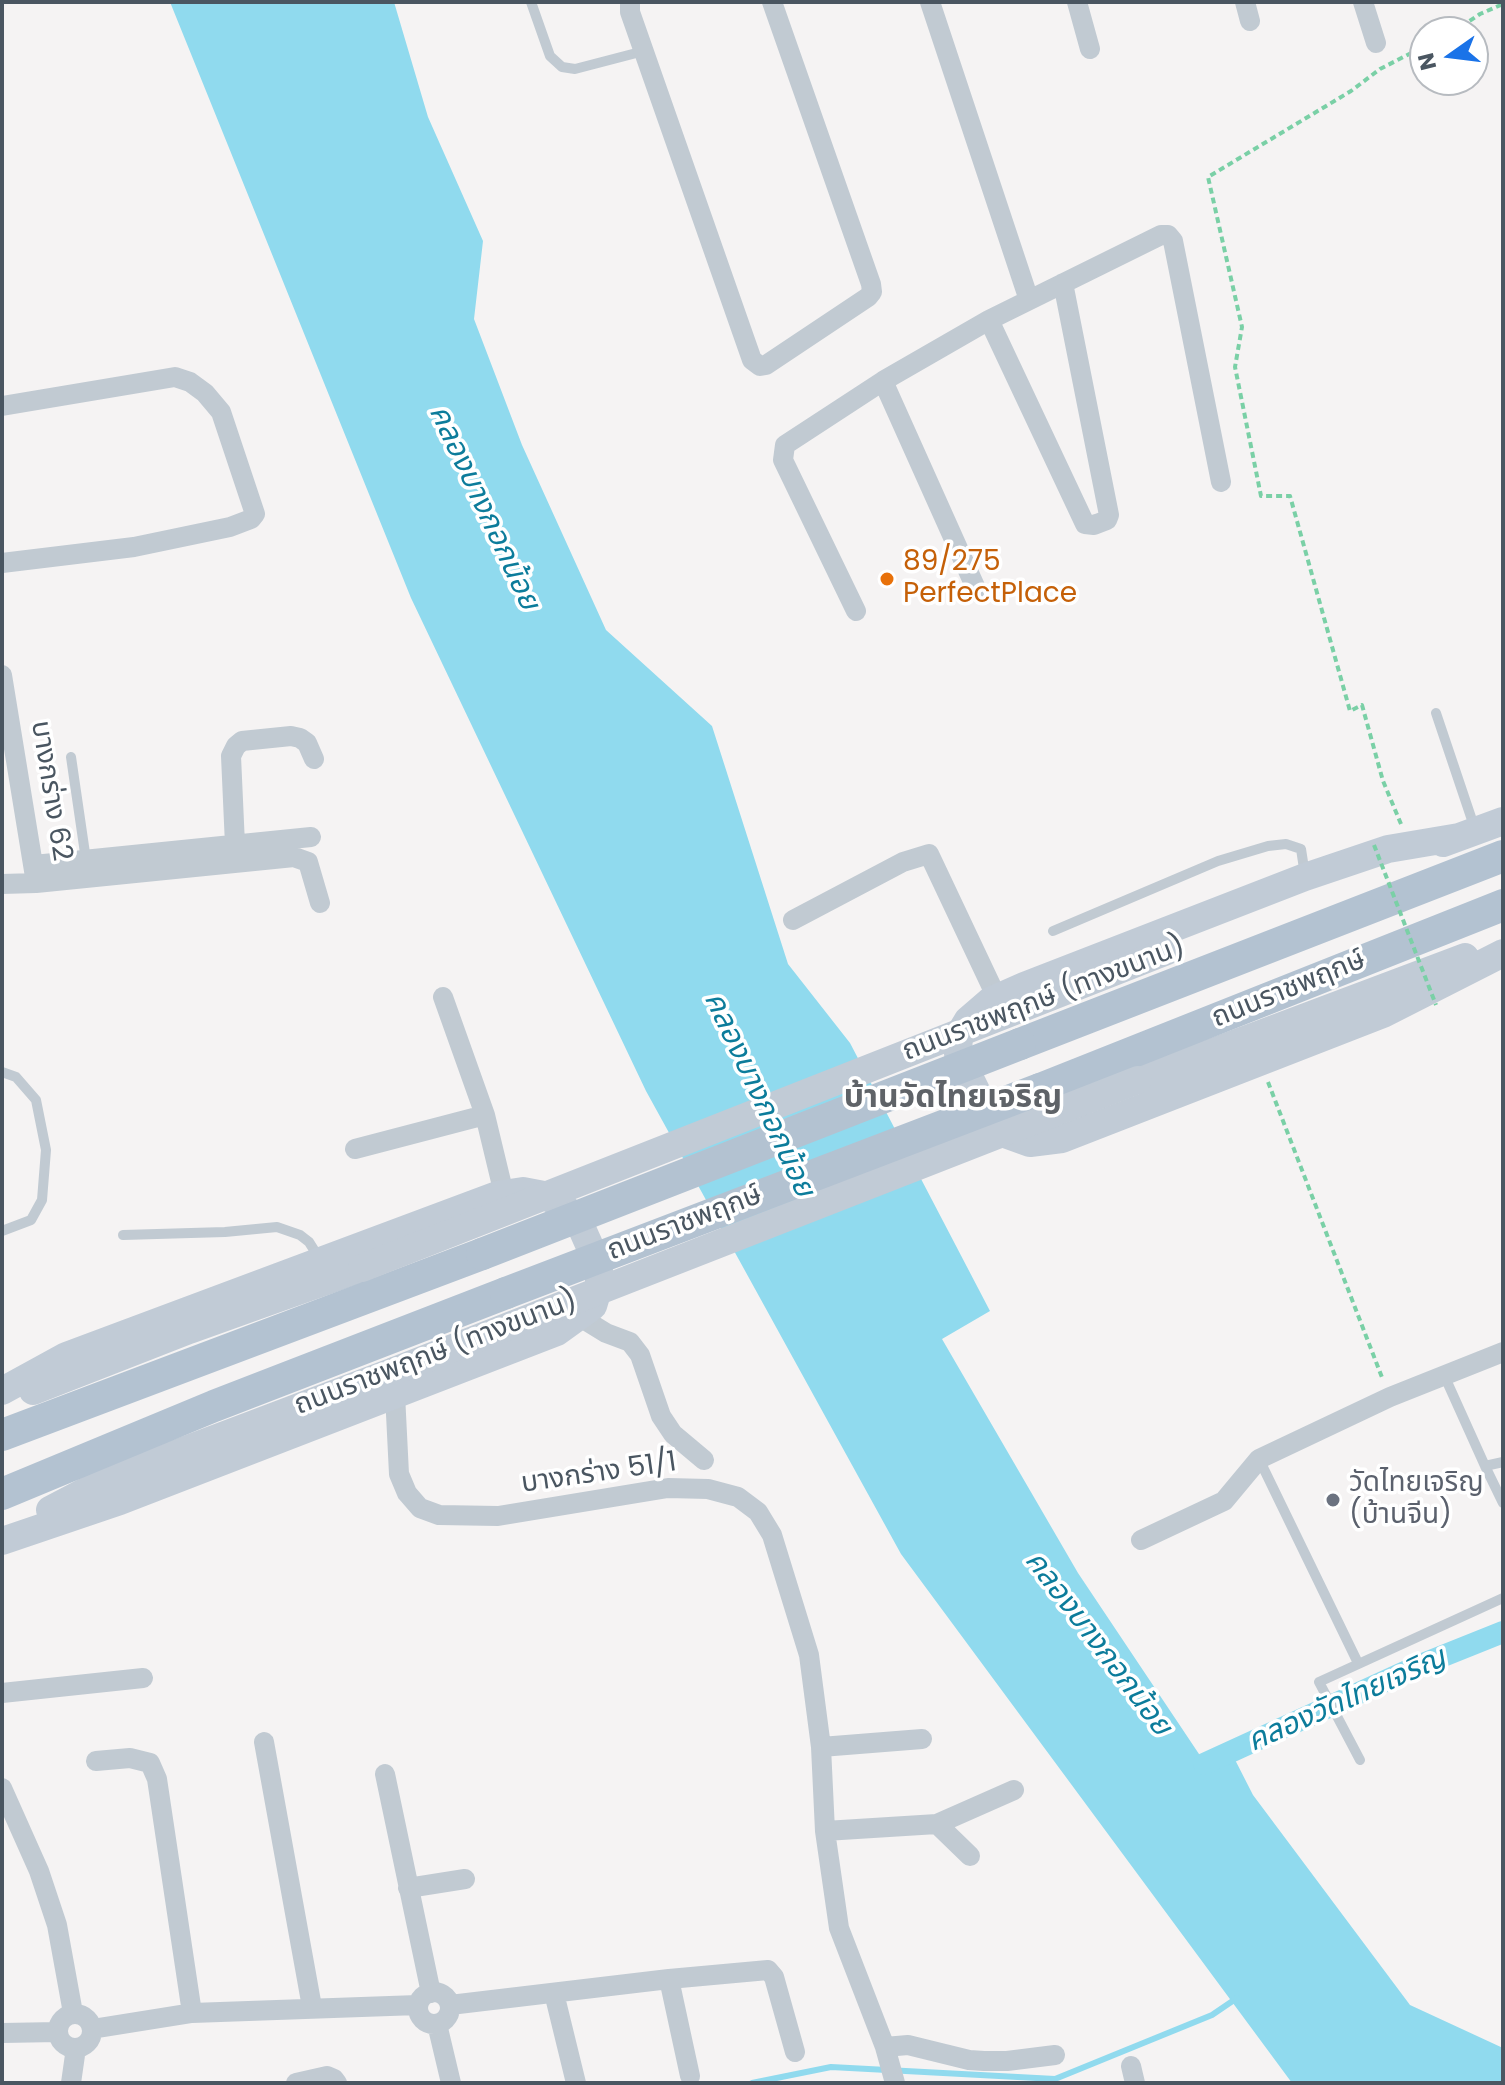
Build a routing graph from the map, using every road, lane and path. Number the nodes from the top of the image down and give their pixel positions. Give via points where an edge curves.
1 (531, 2) edge
2 (630, 2) edge
3 (772, 2) edge
4 (930, 2) edge
5 (1077, 2) edge
6 (1363, 2) edge
7 (1503, 4) edge
8 (1477, 16) edge
9 (1376, 43) dead end
10 (1090, 49) dead end
11 (644, 51) junction
12 (1409, 54) edge
13 (1063, 283) junction
14 (1027, 294) junction
15 (989, 320) junction
16 (883, 381) junction
17 (2, 406) edge
18 (1221, 482) dead end
19 (2, 563) edge
20 (978, 593) dead end
21 (856, 611) dead end
22 (2, 675) edge
23 (1436, 713) dead end
24 (71, 757) dead end
25 (314, 759) dead end
26 (1503, 821) edge
27 (1401, 825) dead end
28 (1467, 834) junction
29 (311, 837) dead end
30 (235, 845) junction
31 (1374, 845) dead end
32 (1503, 856) edge
33 (86, 860) junction
34 (35, 874) junction
35 (1305, 877) junction
36 (2, 884) edge
37 (320, 903) dead end
38 (1503, 905) edge
39 (793, 920) dead end
40 (1053, 931) dead end
41 (1503, 944) edge
42 (1503, 953) edge
43 (443, 997) dead end
44 (997, 998) junction
45 (1436, 1005) dead end
46 (1263, 1069) dead end
47 (2, 1072) edge
48 (485, 1115) junction
49 (355, 1149) dead end
50 (504, 1194) junction
51 (2, 1231) edge
52 (123, 1235) dead end
53 (320, 1260) junction
54 (580, 1317) junction
55 (1503, 1352) edge
56 (1444, 1374) junction
57 (395, 1382) junction
58 (2, 1391) edge
59 (1390, 1397) junction
60 (2, 1403) edge
61 (2, 1435) edge
62 (1259, 1459) junction
63 (704, 1460) dead end
64 (1503, 1462) edge
65 (1485, 1466) junction
66 (2, 1494) edge
67 (1503, 1503) edge
68 (2, 1538) edge
69 (1141, 1540) dead end
70 (1503, 1598) edge
71 (1358, 1663) junction
72 (143, 1678) dead end
73 (2, 1693) edge
74 (922, 1739) dead end
75 (264, 1742) dead end
76 (821, 1747) junction
77 (1360, 1760) dead end
78 (96, 1761) dead end
79 (385, 1774) dead end
80 (2, 1788) edge
81 (1014, 1790) dead end
82 (937, 1824) junction
83 (825, 1831) junction
84 (970, 1856) dead end
85 (465, 1879) dead end
86 (408, 1888) junction
87 (669, 1979) junction
88 (554, 1993) junction
89 (425, 1999) junction
90 (450, 2005) junction
91 (312, 2007) junction
92 (73, 2013) junction
93 (192, 2013) junction
94 (437, 2024) junction
95 (92, 2029) junction
96 (58, 2032) junction
97 (2, 2033) edge
98 (76, 2048) junction
99 (795, 2052) dead end
100 (1055, 2055) dead end
101 (890, 2065) edge
102 (690, 2076) dead end
103 (71, 2083) edge
104 (296, 2083) edge
105 (337, 2083) edge
106 (451, 2083) edge
107 (576, 2083) edge

1 - 11 lane via 550,56 562,67 575,69
2 - 11 street
3 - 11 street via 872,292 766,365 752,360
4 - 14 street
5 - 10 street
6 - 9 street
7 - 8 path
12 - 27 path via 1208,177 1242,327 1235,367 1261,496 1290,496 1350,711 1362,705
13 - 14 street
13 - 15 street via 1107,520 1085,524
13 - 18 street via 1161,235 1173,241
14 - 15 street
15 - 16 street
16 - 20 street
16 - 21 street via 782,451
17 - 19 street via 175,377 190,382 221,412 255,514 230,527 134,547
22 - 34 street, บางกร่าง 62
23 - 28 lane
24 - 33 lane
25 - 30 street via 307,743 291,736 236,746 231,756
26 - 28 main road, ถนนราชพฤกษ์ (ทางขนาน)
28 - 35 main road via 1388,849
28 - 60 main road, ถนนราชพฤกษ์ (ทางขนาน), bridge via 362,1268
29 - 30 street
30 - 33 street
31 - 45 path, bridge
32 - 61 main road, ถนนราชพฤกษ์, bridge
33 - 34 street
34 - 36 street, บางกร่าง 62
34 - 37 street via 294,857 308,862
35 - 40 lane via 1301,849 1268,846 1218,861
35 - 44 main road
38 - 66 main road, ถนนราชพฤกษ์, bridge via 214,1406
39 - 44 street via 903,862 929,854
41 - 57 main road, ถนนราชพฤกษ์ (ทางขนาน), bridge via 1138,1080
42 - 44 main road via 1383,1014 1062,1139 1030,1143 1005,1134 989,1117 958,1054 959,1035 968,1020
43 - 48 street
46 - 59 path
47 - 51 lane via 16,1077 36,1100 46,1150 42,1200 31,1220
48 - 49 street
48 - 50 street
50 - 53 main road
50 - 54 main road via 544,1195 579,1222 599,1267 593,1306
52 - 53 lane via 277,1227 300,1235
53 - 58 main road via 66,1356
54 - 57 main road via 557,1332
54 - 63 street via 630,1342 640,1355 661,1416
55 - 56 street
56 - 59 street
56 - 65 lane
57 - 68 main road, ถนนราชพฤกษ์ (ทางขนาน) via 111,1478
57 - 76 street, บางกร่าง 51/1 via 399,1474 420,1508 439,1515 498,1516 668,1488 708,1489 738,1497 758,1512 772,1535 809,1655
59 - 62 street
62 - 69 street via 1224,1501
62 - 71 lane
64 - 65 lane
65 - 67 lane
70 - 71 lane
71 - 77 lane via 1319,1682
72 - 73 street
74 - 76 street
75 - 91 street
76 - 83 street, บางกร่าง 51/1
78 - 93 street via 130,1758 150,1763 157,1779
79 - 86 street
80 - 92 street via 57,1925
81 - 82 street
82 - 83 street
82 - 84 street
83 - 101 street, บางกร่าง 51/1 via 839,1928
85 - 86 street
86 - 89 street
87 - 88 street
87 - 99 street via 768,1970
87 - 102 street
88 - 90 street
88 - 107 street
89 - 90 street via 443,1995
89 - 91 street
89 - 94 street via 421,2017
90 - 94 street via 447,2017
91 - 93 street
92 - 95 street via 86,2017
92 - 96 street via 62,2020
93 - 95 street
94 - 106 street
95 - 98 street via 88,2042
96 - 97 street
96 - 98 street via 64,2044
98 - 103 street
100 - 101 street via 969,2060 908,2045
104 - 105 street via 327,2076

